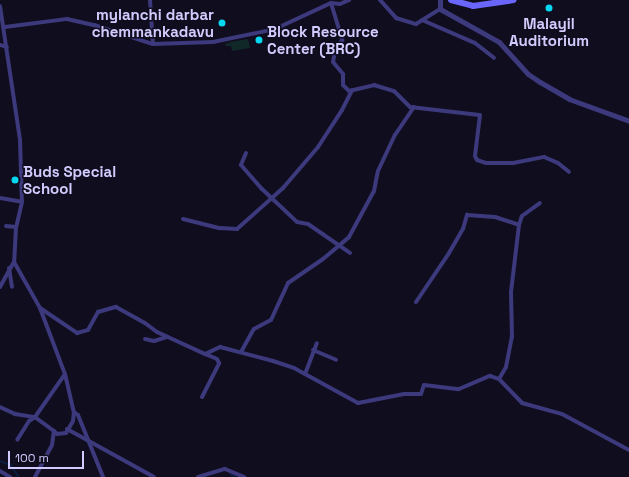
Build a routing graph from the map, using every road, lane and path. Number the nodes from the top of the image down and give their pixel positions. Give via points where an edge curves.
1 (150, 0) edge
2 (349, 0) edge
3 (380, 0) edge
4 (440, 0) edge
5 (451, 0) edge
6 (514, 0) edge
7 (331, 3) junction
8 (0, 6) edge
9 (440, 10) junction
10 (422, 20) junction
11 (4, 27) junction
12 (153, 44) junction
13 (0, 45) edge
14 (7, 47) junction
15 (494, 58) dead end
16 (352, 90) junction
17 (414, 107) junction
18 (629, 121) edge
19 (246, 153) dead end
20 (569, 172) dead end
21 (273, 197) junction
22 (0, 198) edge
23 (22, 202) junction
24 (540, 203) dead end
25 (183, 219) dead end
26 (519, 225) junction
27 (6, 226) dead end
28 (16, 227) junction
29 (339, 245) junction
30 (350, 253) dead end
31 (14, 262) junction
32 (9, 268) junction
33 (0, 287) edge
34 (12, 287) dead end
35 (416, 302) dead end
36 (40, 308) junction
37 (167, 337) junction
38 (145, 339) dead end
39 (317, 343) dead end
40 (313, 350) junction
41 (241, 352) junction
42 (205, 354) junction
43 (336, 360) dead end
44 (65, 374) junction
45 (305, 374) junction
46 (499, 379) junction
47 (202, 397) dead end
48 (0, 407) edge
49 (74, 412) junction
50 (35, 417) junction
51 (67, 429) junction
52 (54, 431) junction
53 (17, 440) dead end
54 (88, 440) junction
55 (629, 450) edge
56 (0, 471) edge
57 (10, 477) edge
58 (35, 477) edge
59 (103, 477) edge
60 (154, 477) edge
61 (198, 477) edge
62 (244, 477) edge

1 - 12 street
2 - 7 street via 340,4
3 - 10 street via 396,18 416,24
4 - 9 street
5 - 6 main road via 473,6
7 - 12 street via 275,29 239,38 213,42
7 - 16 street via 342,40 335,51 333,62 343,74 343,86
8 - 11 street
9 - 10 street
9 - 18 street via 499,42 528,74 569,100
10 - 15 street via 475,43
11 - 12 street via 67,19
11 - 14 street
13 - 14 street
14 - 23 street via 20,140
16 - 17 street via 374,85 394,91
16 - 21 street via 318,147
17 - 20 street via 480,115 475,156 477,160 486,163 513,163 544,157 558,163
17 - 29 street via 394,135 378,171 374,191 349,237
19 - 21 street via 241,165 262,189
21 - 25 street via 237,229 220,228 208,223
21 - 29 street via 297,222 308,224
22 - 23 street
23 - 28 street
24 - 26 street via 522,216
26 - 35 street via 495,218 467,215 463,229 449,253
26 - 46 street via 511,292 512,337 506,367
27 - 28 street
28 - 31 street
29 - 30 street
29 - 41 street via 288,283 271,320 254,329
31 - 32 street
31 - 36 street
32 - 33 street
32 - 34 street
36 - 37 street via 77,333 88,330 98,312 116,307
36 - 44 street
37 - 38 street via 154,341
37 - 42 street
39 - 40 street
40 - 43 street
40 - 45 street
41 - 42 street via 220,347
41 - 45 street
42 - 47 street via 217,359 219,363
44 - 49 street
44 - 50 street
45 - 46 street via 358,403 404,394 421,394 424,385 458,389 490,376
46 - 55 street via 522,403 562,414
48 - 50 street via 15,414
49 - 51 street via 73,421
49 - 54 street via 78,415
50 - 52 street
50 - 53 street via 28,421
51 - 52 street via 66,433 57,434
51 - 54 street
52 - 58 street via 52,446
54 - 59 street
54 - 60 street
56 - 57 street
61 - 62 street via 225,469

